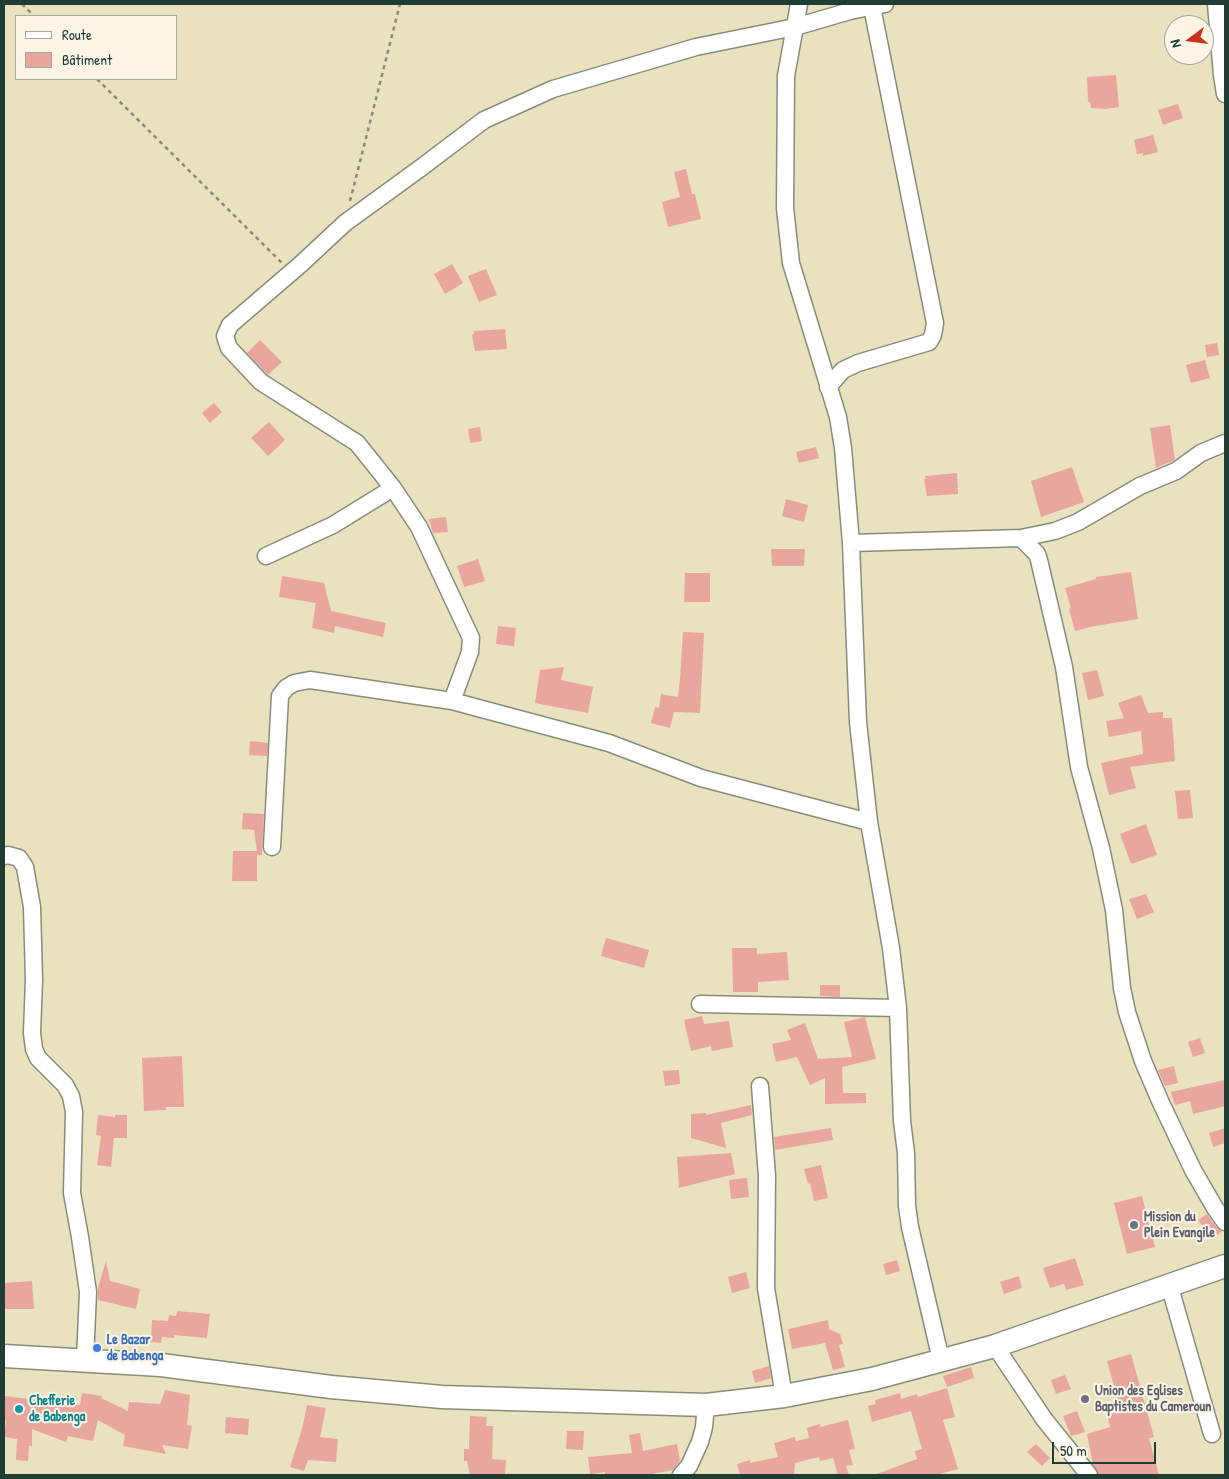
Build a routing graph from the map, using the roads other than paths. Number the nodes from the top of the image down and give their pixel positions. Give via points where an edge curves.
1 (799, 4) edge
2 (1216, 4) edge
3 (879, 6) edge
4 (847, 7) edge
5 (795, 27) junction
6 (1225, 94) edge
7 (828, 387) junction
8 (1225, 444) edge
9 (393, 488) junction
10 (1020, 538) junction
11 (852, 543) junction
12 (266, 556) dead end
13 (452, 701) junction
14 (869, 822) junction
15 (272, 847) dead end
16 (4, 856) edge
17 (700, 1004) dead end
18 (898, 1008) junction
19 (760, 1086) dead end
20 (1225, 1222) edge
21 (1225, 1266) edge
22 (1169, 1284) junction
23 (995, 1346) junction
24 (4, 1356) edge
25 (85, 1360) junction
26 (941, 1360) junction
27 (784, 1396) junction
28 (706, 1405) junction
29 (1212, 1434) dead end
30 (681, 1475) edge
31 (1089, 1475) edge

1 - 5 street
2 - 6 street
3 - 4 street
3 - 7 street via 935,323 929,342 858,363 843,370
4 - 5 street
5 - 7 street via 786,76 785,208 792,263
5 - 9 street via 696,47 544,93 484,120 345,222 230,326 225,336 229,348 261,382 357,443
7 - 11 street via 844,448
8 - 10 street via 1202,453 1078,522 1055,531
9 - 12 street via 333,525
9 - 13 street via 419,527 470,638 470,652
10 - 11 street
10 - 20 street via 1037,554 1064,667 1079,767 1114,910 1127,1012 1161,1103 1193,1170
11 - 14 street via 858,722
13 - 14 street via 609,743 701,778
13 - 15 street via 310,680 286,688 280,696
14 - 18 street
16 - 25 street via 18,858 25,867 32,907 34,1049 38,1058 65,1086 74,1112 72,1194 88,1292
17 - 18 street
18 - 26 street via 907,1206
19 - 27 street via 767,1176 766,1288
21 - 22 main road
22 - 23 main road
22 - 29 street
23 - 26 main road
23 - 31 street via 1044,1419
24 - 25 main road
25 - 28 main road via 161,1365 331,1387 442,1397
26 - 27 main road via 872,1379
27 - 28 main road
28 - 30 street via 700,1442

